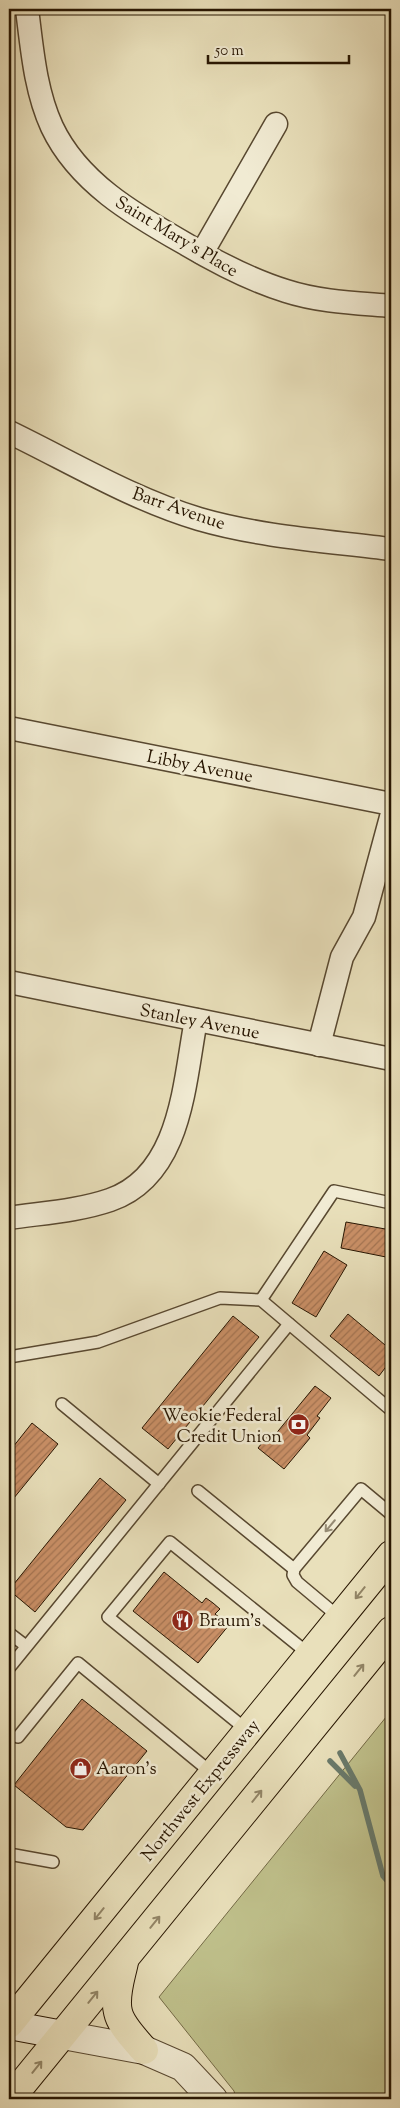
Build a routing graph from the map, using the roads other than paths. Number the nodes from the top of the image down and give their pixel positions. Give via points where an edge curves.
1 (27, 9) edge
2 (276, 124) dead end
3 (202, 253) junction
4 (391, 306) edge
5 (9, 432) edge
6 (391, 549) edge
7 (9, 728) edge
8 (391, 804) edge
9 (391, 817) edge
10 (9, 982) edge
11 (196, 1020) junction
12 (319, 1045) junction
13 (391, 1059) edge
14 (391, 1203) edge
15 (9, 1218) edge
16 (260, 1300) junction
17 (289, 1324) junction
18 (9, 1357) edge
19 (62, 1404) dead end
20 (391, 1410) edge
21 (159, 1484) junction
22 (198, 1491) dead end
23 (391, 1514) edge
24 (391, 1555) edge
25 (294, 1569) junction
26 (340, 1618) junction
27 (391, 1631) edge
28 (9, 1633) edge
29 (26, 1646) junction
30 (310, 1655) junction
31 (9, 1668) edge
32 (248, 1731) junction
33 (18, 1737) dead end
34 (213, 1774) junction
35 (9, 1854) edge
36 (53, 1862) dead end
37 (124, 1960) junction
38 (9, 2025) edge
39 (63, 2035) junction
40 (144, 2050) junction
41 (10, 2099) edge
42 (213, 2099) edge

1 - 3 street, Saint Mary's Place via 41,98 53,128 71,157 116,202
2 - 3 street
3 - 4 street, Saint Mary's Place via 250,278 287,292 338,302
5 - 6 street, Barr Avenue via 115,485 199,519 290,537
7 - 8 street, Libby Avenue
9 - 12 street via 364,917 342,957
10 - 11 street, Stanley Avenue
11 - 12 street, Stanley Avenue
11 - 15 street via 172,1138 149,1173 112,1199 88,1206
12 - 13 street, Stanley Avenue
14 - 16 lane via 334,1191
16 - 17 lane
16 - 18 lane via 220,1298 98,1342
17 - 20 lane
17 - 21 lane
19 - 21 lane
21 - 29 lane
22 - 25 lane
23 -> 25 lane via 361,1489
24 -> 26 highway, Northwest Expressway
25 - 26 lane via 297,1582
26 - 30 highway, Northwest Expressway
37 -> 27 highway
28 - 29 lane
29 - 31 lane
30 - 32 highway, Northwest Expressway
30 - 32 lane via 170,1542 108,1617
32 - 34 highway, Northwest Expressway
33 - 34 lane via 78,1663
34 -> 38 highway, Northwest Expressway
35 - 36 lane
39 -> 37 highway
37 - 40 highway via 117,1995 118,2012
38 - 39 street
39 - 40 street
41 -> 39 highway
40 - 42 street via 183,2066

